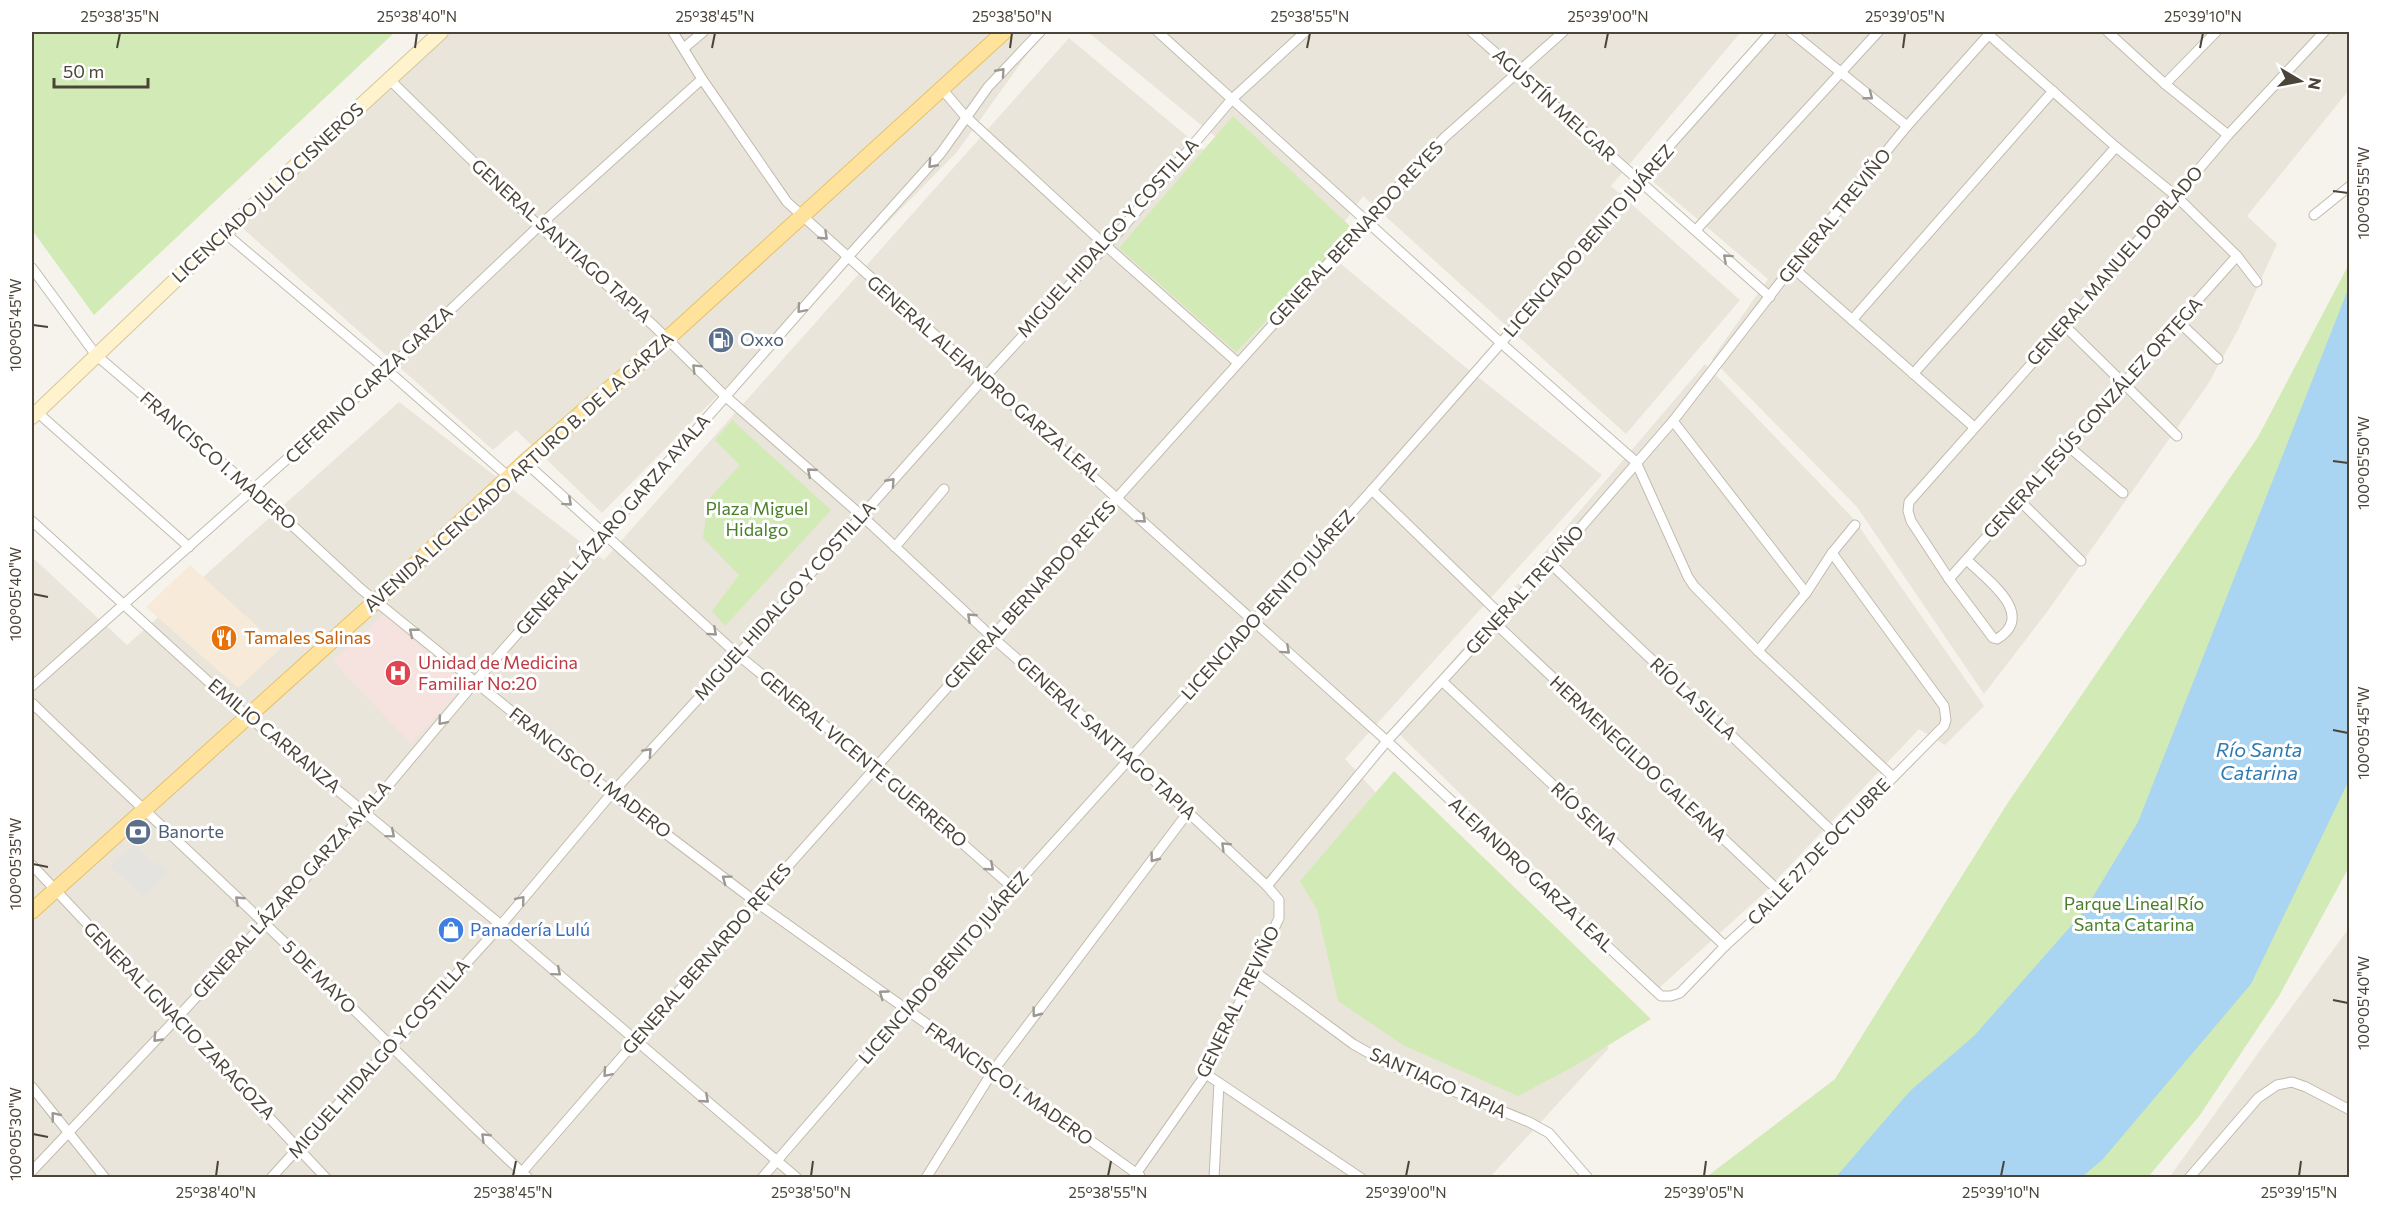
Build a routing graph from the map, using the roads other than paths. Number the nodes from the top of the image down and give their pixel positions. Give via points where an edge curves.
1 (441, 32) edge
2 (673, 32) edge
3 (703, 32) edge
4 (1004, 32) edge
5 (1040, 32) edge
6 (1158, 32) edge
7 (1305, 32) edge
8 (1472, 32) edge
9 (1563, 32) edge
10 (1772, 32) edge
11 (1791, 32) edge
12 (1878, 32) edge
13 (2108, 32) edge
14 (2216, 32) edge
15 (2324, 32) edge
16 (1989, 33) edge
17 (684, 48) junction
18 (1517, 71) junction
19 (1841, 74) junction
20 (389, 79) junction
21 (702, 79) junction
22 (2164, 84) junction
23 (942, 89) junction
24 (2054, 91) junction
25 (1232, 99) junction
26 (966, 116) junction
27 (1907, 126) junction
28 (2228, 135) junction
29 (2116, 147) junction
30 (1638, 181) junction
31 (2349, 186) edge
32 (2176, 196) junction
33 (801, 215) junction
34 (2314, 215) dead end
35 (1367, 220) junction
36 (539, 226) junction
37 (1696, 230) junction
38 (226, 234) junction
39 (1104, 244) junction
40 (2236, 256) junction
41 (846, 258) junction
42 (1792, 267) junction
43 (32, 268) edge
44 (2257, 282) dead end
45 (1770, 297) junction
46 (1852, 320) junction
47 (2179, 322) junction
48 (2065, 326) junction
49 (667, 339) junction
50 (1501, 343) junction
51 (96, 355) junction
52 (2218, 359) dead end
53 (1238, 363) junction
54 (387, 370) junction
55 (1913, 374) junction
56 (984, 378) junction
57 (2124, 382) junction
58 (724, 396) junction
59 (34, 414) edge
60 (1673, 422) junction
61 (1974, 427) junction
62 (2177, 436) dead end
63 (2068, 446) junction
64 (525, 462) junction
65 (1636, 462) junction
66 (510, 478) junction
67 (944, 489) dead end
68 (254, 490) junction
69 (1372, 490) junction
70 (2123, 493) dead end
71 (1117, 497) junction
72 (2020, 501) junction
73 (861, 515) junction
74 (32, 521) edge
75 (1855, 525) dead end
76 (604, 535) junction
77 (189, 547) junction
78 (895, 547) junction
79 (1832, 553) junction
80 (1967, 560) junction
81 (2081, 561) dead end
82 (1550, 563) junction
83 (1949, 579) junction
84 (1806, 592) junction
85 (376, 601) junction
86 (125, 604) junction
87 (1498, 619) junction
88 (1254, 621) junction
89 (992, 637) junction
90 (1758, 651) junction
91 (738, 655) junction
92 (475, 682) junction
93 (1443, 682) junction
94 (32, 686) edge
95 (32, 703) edge
96 (249, 716) junction
97 (1387, 741) junction
98 (1130, 758) junction
99 (877, 768) junction
100 (1893, 777) junction
101 (612, 792) junction
102 (144, 810) junction
103 (1189, 811) junction
104 (365, 813) junction
105 (1836, 835) junction
106 (32, 865) edge
107 (1267, 886) junction
108 (1013, 888) junction
109 (55, 891) junction
110 (1782, 894) junction
111 (756, 902) junction
112 (32, 911) edge
113 (264, 922) junction
114 (501, 925) junction
115 (1725, 946) junction
116 (1254, 971) junction
117 (1680, 993) joint
118 (907, 1011) junction
119 (177, 1018) junction
120 (636, 1039) junction
121 (391, 1048) junction
122 (993, 1071) junction
123 (1206, 1074) junction
124 (1219, 1083) junction
125 (32, 1087) edge
126 (2349, 1110) edge
127 (68, 1132) junction
128 (299, 1148) junction
129 (777, 1161) junction
130 (32, 1171) edge
131 (522, 1176) edge
132 (1137, 1176) edge
133 (105, 1178) edge
134 (271, 1178) edge
135 (326, 1178) edge
136 (762, 1178) edge
137 (797, 1178) edge
138 (926, 1178) edge
139 (1214, 1178) edge
140 (1361, 1178) edge
141 (1588, 1178) edge
142 (2189, 1178) edge

1 - 20 street, LICENCIADO JULIO CISNEROS
2 - 17 street, GENERAL ALEJANDRO GARZA LEAL
3 - 17 street
4 - 23 main road, AVENIDA LICENCIADO ARTURO B. DE LA GARZA
26 -> 5 street, GENERAL LÁZARO GARZA AYALA
6 - 25 street
7 - 25 street, MIGUEL HIDALGO Y COSTILLA
8 - 18 street, AGUSTÍN MELGAR
9 - 18 street, GENERAL BERNARDO REYES
10 - 30 street, LICENCIADO BENITO JUÁREZ
11 - 19 street
12 - 19 street
13 - 22 street
14 - 22 street
15 - 28 street, GENERAL MANUEL DOBLADO
16 - 24 street
16 - 27 street, GENERAL TREVIÑO
17 - 21 street, GENERAL ALEJANDRO GARZA LEAL
18 - 30 street, AGUSTÍN MELGAR
18 - 35 street, GENERAL BERNARDO REYES via 1445,137
19 -> 27 street
19 - 37 street
20 - 36 street, GENERAL SANTIAGO TAPIA
20 - 38 street, LICENCIADO JULIO CISNEROS
21 - 33 street, GENERAL ALEJANDRO GARZA LEAL via 787,202
21 - 36 street, CEFERINO GARZA GARZA
22 - 28 street
23 - 26 street
23 - 33 main road, AVENIDA LICENCIADO ARTURO B. DE LA GARZA
24 - 29 street
24 - 46 street
25 - 35 street
25 - 39 street, MIGUEL HIDALGO Y COSTILLA
26 - 39 street
26 -> 41 street, GENERAL LÁZARO GARZA AYALA via 941,153
27 - 42 street, GENERAL TREVIÑO
28 - 32 street, GENERAL MANUEL DOBLADO
29 - 32 street
29 - 55 street
30 - 37 street, AGUSTÍN MELGAR
30 - 50 street, LICENCIADO BENITO JUÁREZ
31 - 34 street
32 - 40 street
32 - 48 street, GENERAL MANUEL DOBLADO
33 -> 41 street, GENERAL ALEJANDRO GARZA LEAL
33 - 49 main road, AVENIDA LICENCIADO ARTURO B. DE LA GARZA
35 - 50 street
35 - 53 street, GENERAL BERNARDO REYES
36 - 49 street, GENERAL SANTIAGO TAPIA
36 - 54 street, CEFERINO GARZA GARZA
45 -> 37 street, AGUSTÍN MELGAR
38 - 51 street, LICENCIADO JULIO CISNEROS
38 - 54 street
39 - 53 street
39 - 56 street, MIGUEL HIDALGO Y COSTILLA
40 - 44 street
40 - 47 street, GENERAL JESÚS GONZÁLEZ ORTEGA
41 - 56 street, GENERAL ALEJANDRO GARZA LEAL
41 -> 58 street, GENERAL LÁZARO GARZA AYALA
42 - 45 street, GENERAL TREVIÑO
42 - 46 street
43 - 51 street, FRANCISCO I. MADERO
45 - 60 street, GENERAL TREVIÑO
46 - 55 street
47 - 52 street
47 - 57 street, GENERAL JESÚS GONZÁLEZ ORTEGA
48 - 57 street
48 - 61 street, GENERAL MANUEL DOBLADO
58 -> 49 street, GENERAL SANTIAGO TAPIA
49 - 64 main road, AVENIDA LICENCIADO ARTURO B. DE LA GARZA
50 - 65 street
50 - 69 street, LICENCIADO BENITO JUÁREZ
51 - 59 street, LICENCIADO JULIO CISNEROS
51 - 68 street, FRANCISCO I. MADERO
53 - 71 street, GENERAL BERNARDO REYES
54 - 66 street
54 - 68 street, CEFERINO GARZA GARZA
55 - 61 street
56 - 71 street, GENERAL ALEJANDRO GARZA LEAL
73 -> 56 street, MIGUEL HIDALGO Y COSTILLA
57 - 62 street
57 - 63 street, GENERAL JESÚS GONZÁLEZ ORTEGA
73 -> 58 street, GENERAL SANTIAGO TAPIA
58 - 76 street, GENERAL LÁZARO GARZA AYALA
59 - 77 street
60 - 65 street, GENERAL TREVIÑO
60 - 84 street
61 - 83 street, GENERAL MANUEL DOBLADO via 1909,502 1911,521
63 - 70 street
63 - 72 street, GENERAL JESÚS GONZÁLEZ ORTEGA
64 - 66 main road, AVENIDA LICENCIADO ARTURO B. DE LA GARZA
64 -> 76 street, GENERAL VICENTE GUERRERO
65 - 82 street, GENERAL TREVIÑO
65 - 90 street via 1688,577
66 - 85 main road, AVENIDA LICENCIADO ARTURO B. DE LA GARZA
67 - 78 street
68 - 77 street, CEFERINO GARZA GARZA
68 - 85 street, FRANCISCO I. MADERO
69 - 87 street, HERMENEGILDO GALEANA
69 - 88 street, LICENCIADO BENITO JUÁREZ
71 -> 88 street, GENERAL ALEJANDRO GARZA LEAL
71 - 89 street, GENERAL BERNARDO REYES
72 - 80 street, GENERAL JESÚS GONZÁLEZ ORTEGA
72 - 81 street
73 - 78 street, GENERAL SANTIAGO TAPIA
73 - 91 street, MIGUEL HIDALGO Y COSTILLA
74 - 86 street, EMILIO CARRANZA
75 - 79 street
76 -> 91 street, GENERAL VICENTE GUERRERO
76 - 92 street, GENERAL LÁZARO GARZA AYALA
77 - 86 street, CEFERINO GARZA GARZA
89 -> 78 street, GENERAL SANTIAGO TAPIA
79 - 84 street
79 - 100 street, CALLE 27 DE OCTUBRE via 1944,706 1944,726
80 - 83 street, GENERAL JESÚS GONZÁLEZ ORTEGA
80 - 83 street via 2011,604 2012,622 1999,638 1992,638
82 - 87 street, GENERAL TREVIÑO
82 - 105 street, RÍO LA SILLA
84 - 90 street
92 -> 85 street, FRANCISCO I. MADERO
85 - 96 main road, AVENIDA LICENCIADO ARTURO B. DE LA GARZA
86 - 94 street, CEFERINO GARZA GARZA
86 - 96 street, EMILIO CARRANZA
87 - 93 street, GENERAL TREVIÑO
87 - 110 street, HERMENEGILDO GALEANA
88 -> 97 street, GENERAL ALEJANDRO GARZA LEAL
88 - 98 street, LICENCIADO BENITO JUÁREZ
89 - 98 street, GENERAL SANTIAGO TAPIA
89 - 99 street, GENERAL BERNARDO REYES
90 - 100 street
91 - 99 street, GENERAL VICENTE GUERRERO
101 -> 91 street, MIGUEL HIDALGO Y COSTILLA
92 - 101 street, FRANCISCO I. MADERO
92 -> 104 street, GENERAL LÁZARO GARZA AYALA
93 - 97 street, GENERAL TREVIÑO
93 - 115 street, RÍO SENA
95 - 102 street, 5 DE MAYO
96 - 102 main road, AVENIDA LICENCIADO ARTURO B. DE LA GARZA
96 - 104 street, EMILIO CARRANZA
97 - 107 street, GENERAL TREVIÑO
97 - 117 street, ALEJANDRO GARZA LEAL via 1661,996
98 - 103 street, GENERAL SANTIAGO TAPIA
98 - 108 street, LICENCIADO BENITO JUÁREZ
99 -> 108 street, GENERAL VICENTE GUERRERO
99 - 111 street, GENERAL BERNARDO REYES
100 - 105 street, CALLE 27 DE OCTUBRE
111 -> 101 street, FRANCISCO I. MADERO
114 -> 101 street, MIGUEL HIDALGO Y COSTILLA
102 - 109 main road, AVENIDA LICENCIADO ARTURO B. DE LA GARZA
113 -> 102 street, 5 DE MAYO
107 -> 103 street, GENERAL SANTIAGO TAPIA
103 -> 122 street
104 - 113 street, GENERAL LÁZARO GARZA AYALA
104 -> 114 street, EMILIO CARRANZA
105 - 110 street, CALLE 27 DE OCTUBRE
106 - 109 street, GENERAL IGNACIO ZARAGOZA
107 - 116 street, GENERAL TREVIÑO via 1279,900 1279,918
108 - 118 street, LICENCIADO BENITO JUÁREZ
109 - 112 main road, AVENIDA LICENCIADO ARTURO B. DE LA GARZA
109 - 119 street, GENERAL IGNACIO ZARAGOZA
110 - 115 street, CALLE 27 DE OCTUBRE
118 -> 111 street, FRANCISCO I. MADERO
111 - 120 street, GENERAL BERNARDO REYES
113 - 119 street, GENERAL LÁZARO GARZA AYALA
113 - 121 street, 5 DE MAYO
114 -> 120 street, EMILIO CARRANZA
114 - 121 street, MIGUEL HIDALGO Y COSTILLA
115 - 117 street, CALLE 27 DE OCTUBRE
116 - 123 street, GENERAL TREVIÑO
116 - 141 street, SANTIAGO TAPIA via 1353,1044 1390,1065 1549,1133
118 - 122 street, FRANCISCO I. MADERO
118 - 129 street, LICENCIADO BENITO JUÁREZ
119 -> 127 street, GENERAL LÁZARO GARZA AYALA
119 - 128 street, GENERAL IGNACIO ZARAGOZA
120 -> 129 street, EMILIO CARRANZA
120 -> 131 street, GENERAL BERNARDO REYES
121 - 128 street, MIGUEL HIDALGO Y COSTILLA
131 -> 121 street, 5 DE MAYO
122 - 132 street, FRANCISCO I. MADERO
122 - 138 street
123 - 124 street
123 - 132 street, GENERAL TREVIÑO
124 - 139 street
124 - 140 street
127 -> 125 street
126 - 142 street via 2292,1082 2277,1085 2258,1098
127 - 130 street, GENERAL LÁZARO GARZA AYALA
127 - 133 street
128 - 134 street, MIGUEL HIDALGO Y COSTILLA
128 - 135 street, GENERAL IGNACIO ZARAGOZA
129 - 136 street, LICENCIADO BENITO JUÁREZ
129 - 137 street, EMILIO CARRANZA

